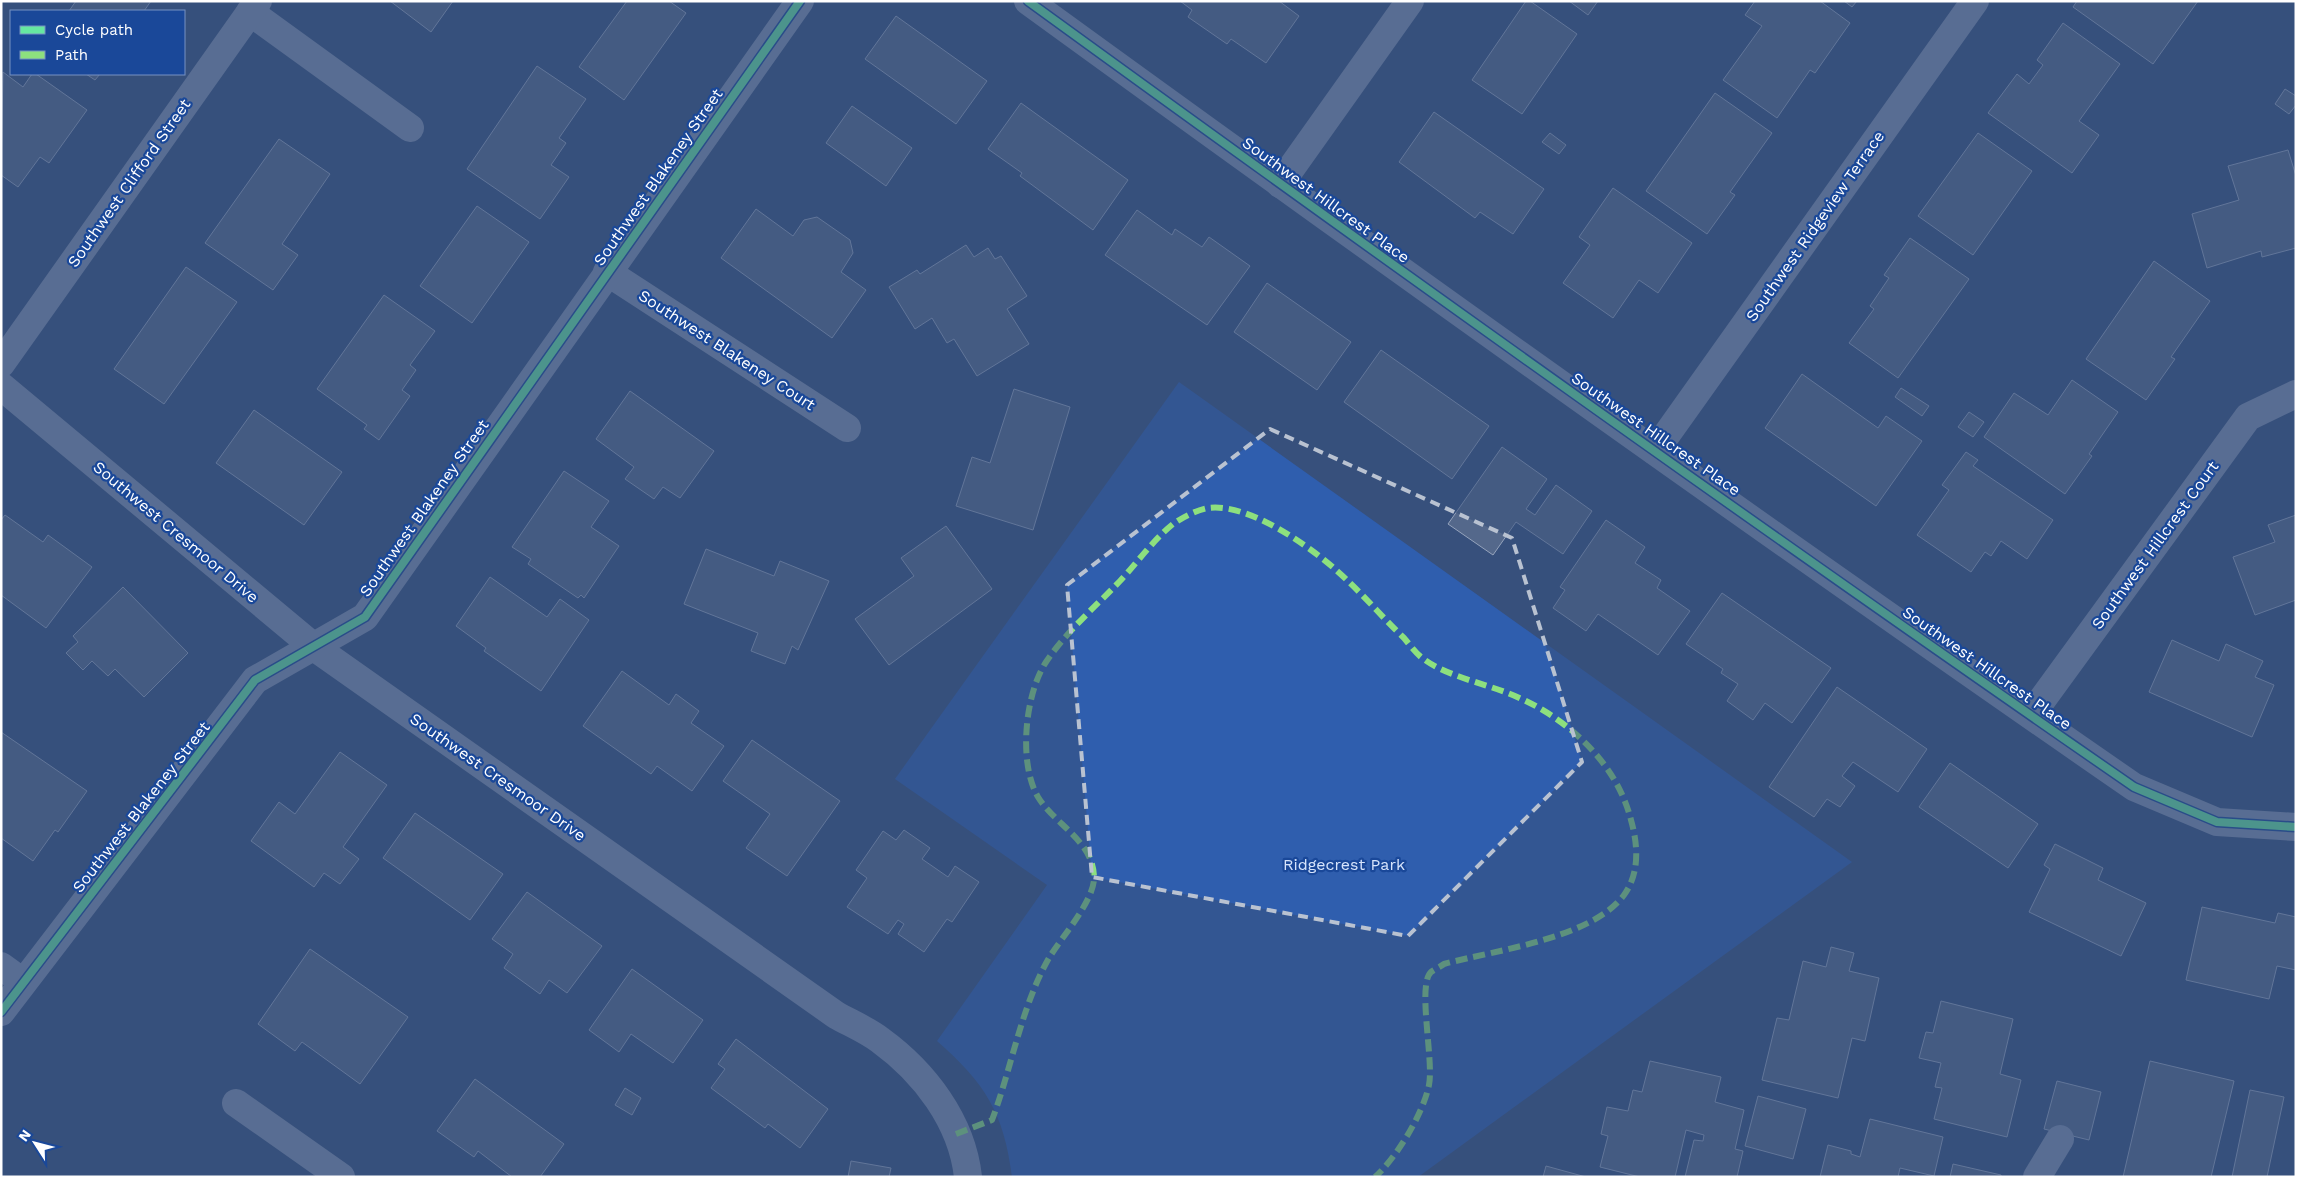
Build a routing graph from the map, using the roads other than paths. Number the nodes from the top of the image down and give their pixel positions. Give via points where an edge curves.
1 (800, 1) edge
2 (1028, 1) edge
3 (1410, 1) edge
4 (1975, 1) edge
5 (254, 7) edge
6 (410, 128) dead end
7 (1280, 184) junction
8 (607, 272) junction
9 (1, 364) edge
10 (1, 386) edge
11 (2296, 394) edge
12 (847, 428) dead end
13 (1655, 451) junction
14 (314, 647) junction
15 (2030, 715) junction
16 (2296, 827) edge
17 (1, 966) edge
18 (23, 982) junction
19 (1, 1012) edge
20 (236, 1104) dead end
21 (2060, 1139) dead end
22 (341, 1177) edge
23 (968, 1177) edge
24 (2037, 1177) edge

1 - 8 street, Southwest Blakeney Street
2 - 7 street, Southwest Hillcrest Place
3 - 7 street
4 - 13 street, Southwest Ridgeview Terrace
5 - 6 street
5 - 9 street, Southwest Clifford Street
7 - 13 street, Southwest Hillcrest Place
8 - 12 street, Southwest Blakeney Court
8 - 14 street, Southwest Blakeney Street via 365,617
10 - 14 street, Southwest Cresmoor Drive
11 - 15 street, Southwest Hillcrest Court via 2248,417
13 - 15 street, Southwest Hillcrest Place
14 - 18 street, Southwest Blakeney Street via 255,680
14 - 23 street, Southwest Cresmoor Drive via 836,1016 879,1039 942,1102 966,1160
15 - 16 street, Southwest Hillcrest Place via 2134,787 2217,822
17 - 18 street
18 - 19 street, Southwest Blakeney Street
20 - 22 street
21 - 24 street

